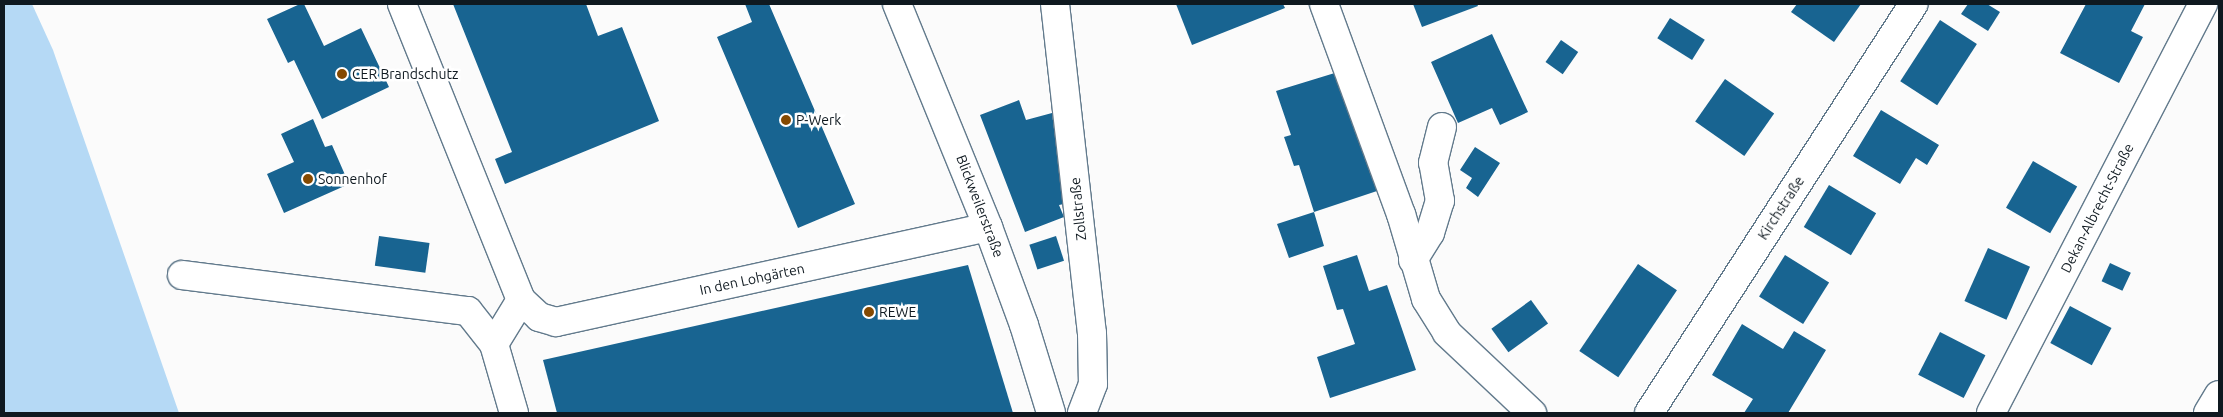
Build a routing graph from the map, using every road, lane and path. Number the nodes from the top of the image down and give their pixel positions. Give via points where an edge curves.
1 (402, 4) edge
2 (897, 4) edge
3 (1055, 4) edge
4 (1914, 4) edge
5 (2203, 4) edge
6 (1327, 12) edge
7 (1442, 127) dead end
8 (988, 227) junction
9 (1413, 260) junction
10 (182, 275) dead end
11 (521, 300) junction
12 (494, 344) junction
13 (2219, 395) edge
14 (514, 413) edge
15 (1051, 413) edge
16 (1082, 413) edge
17 (1532, 413) edge
18 (1649, 413) edge
19 (1991, 413) edge
20 (2208, 413) edge

1 - 11 street, In den Lohgärten
2 - 8 street, Blickweilerstraße
3 - 16 street, Zollstraße via 1092,333 1093,384
4 - 18 street, Kirchstraße
5 - 19 street, Dekan-Albrecht-Straße
6 - 9 street via 1400,214
7 - 9 street via 1434,162 1440,201 1430,233
8 - 11 street, In den Lohgärten via 556,322 539,316
8 - 15 street, Blickweilerstraße via 1024,325
9 - 17 street via 1426,299 1446,333
10 - 12 street via 468,311
11 - 12 street
12 - 14 street
13 - 20 street

